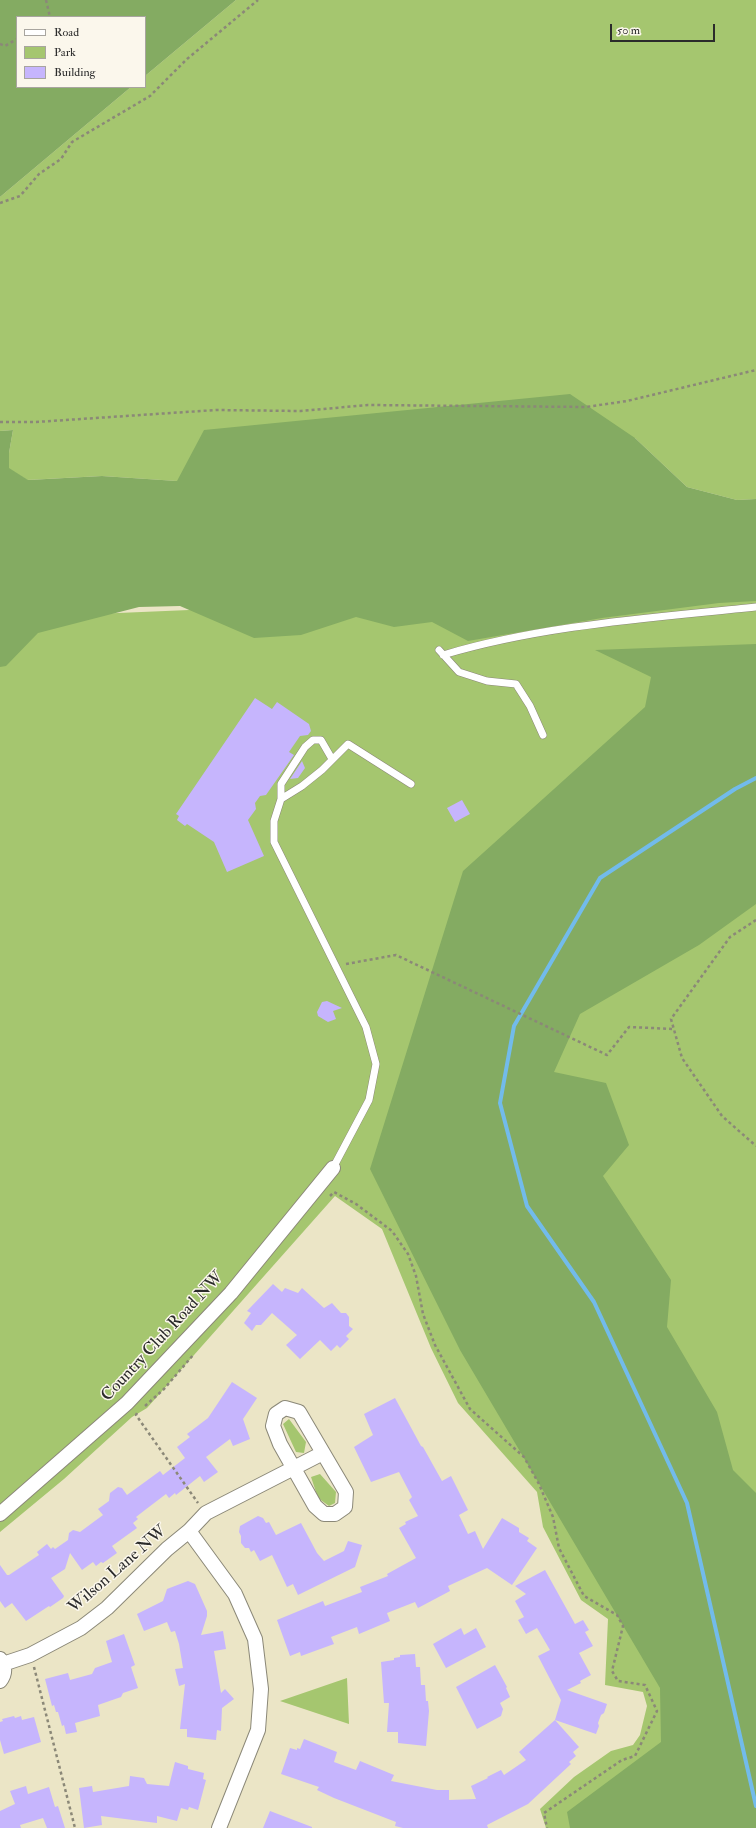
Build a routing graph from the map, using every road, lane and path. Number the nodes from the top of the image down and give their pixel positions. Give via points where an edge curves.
1 (46, 0) edge
2 (258, 0) edge
3 (50, 16) edge
4 (16, 39) edge
5 (0, 44) edge
6 (0, 203) edge
7 (756, 370) edge
8 (0, 422) edge
9 (756, 608) edge
10 (543, 735) dead end
11 (332, 759) junction
12 (411, 784) dead end
13 (281, 799) junction
14 (756, 920) edge
15 (335, 966) junction
16 (674, 1029) junction
17 (756, 1146) edge
18 (333, 1168) joint
19 (326, 1200) dead end
20 (195, 1353) dead end
21 (323, 1453) junction
22 (293, 1468) junction
23 (206, 1513) junction
24 (0, 1514) edge
25 (189, 1531) junction
26 (30, 1655) junction
27 (2, 1662) edge
28 (0, 1681) edge
29 (75, 1828) edge
30 (219, 1828) edge
31 (547, 1828) edge

1 - 3 path
2 - 6 path via 187,58 150,96 72,142 62,159 39,174 20,196
4 - 5 path via 5,46
7 - 8 path via 627,401 586,407 368,405 301,411 216,410
9 - 10 lane via 566,629 441,652 459,672 487,681 516,684 530,706
11 - 12 lane via 348,744
11 - 13 lane via 302,786
11 - 13 lane via 321,740 313,740 305,747 281,784
13 - 15 lane via 274,821 274,842
14 - 16 path via 730,937 671,1019
15 - 16 path via 396,955 607,1055 630,1027
15 - 18 lane via 366,1027 376,1064 369,1100
16 - 17 path via 682,1058 722,1116
18 - 24 street, Country Club Road NW via 231,1293 128,1403
19 - 31 path via 334,1192 356,1204 392,1231 404,1248 416,1276 423,1314 435,1345 470,1409 524,1457 553,1517 559,1548 584,1596 617,1615 623,1626 612,1671 618,1681 645,1685 657,1711 636,1756 622,1760 544,1813
20 - 23 path via 164,1389 136,1415
21 - 22 street, Wilson Lane NW
21 - 22 street via 299,1412 285,1408 276,1414 273,1426
21 - 22 street via 346,1492 345,1507 335,1514 324,1514 315,1506
22 - 23 street, Wilson Lane NW
23 - 25 street, Wilson Lane NW
25 - 26 street, Wilson Lane NW via 107,1608 81,1628
25 - 30 street, Wilson Lane NW via 235,1594 255,1640 261,1689 258,1730
26 - 27 street, Wilson Lane NW
26 - 29 path
27 - 28 street, Wilson Lane NW via 4,1674

